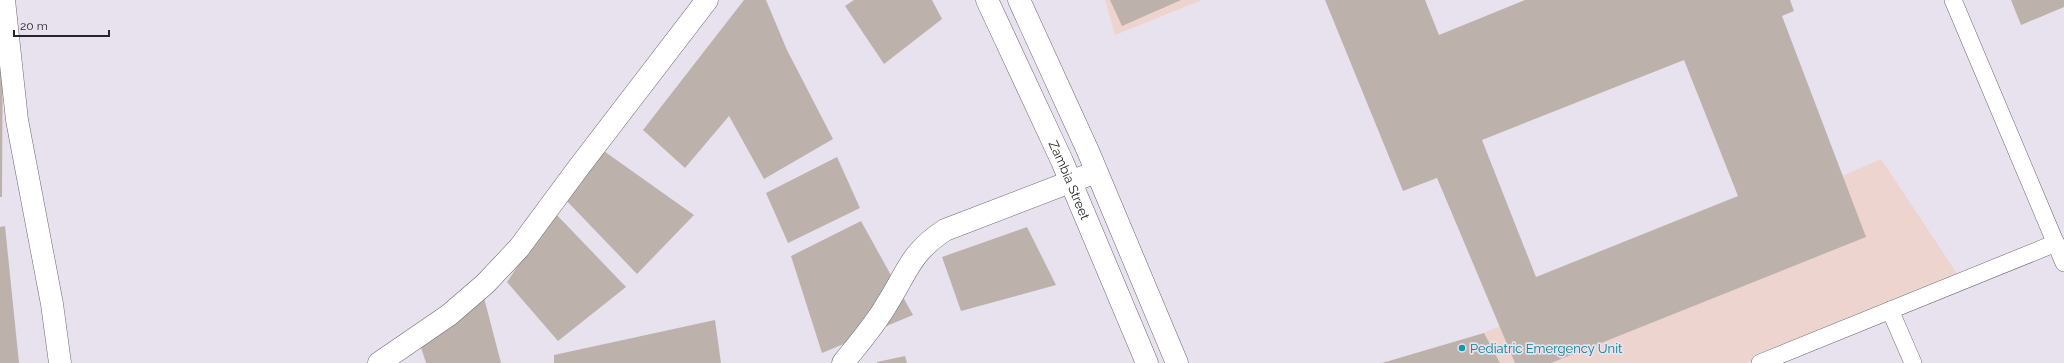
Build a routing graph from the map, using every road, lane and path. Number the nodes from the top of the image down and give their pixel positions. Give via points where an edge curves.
1 (4, 0) edge
2 (707, 0) edge
3 (986, 0) edge
4 (1019, 0) edge
5 (1953, 0) edge
6 (1096, 172) junction
7 (1070, 182) junction
8 (2056, 243) junction
9 (2064, 263) edge
10 (1890, 310) junction
11 (60, 363) edge
12 (379, 363) edge
13 (843, 363) edge
14 (1147, 363) edge
15 (1177, 363) edge
16 (1760, 363) edge
17 (1913, 363) edge

1 - 11 street via 17,120 52,304
2 - 12 street via 519,248 485,284 449,315
3 - 7 street, Zambia Street
4 - 6 street
5 - 8 lane
6 - 7 street
6 - 15 street
7 - 13 street via 944,230 932,238 917,252 887,304
7 - 14 street, Zambia Street
8 - 9 lane
8 - 10 lane
10 - 16 lane
10 - 17 lane

